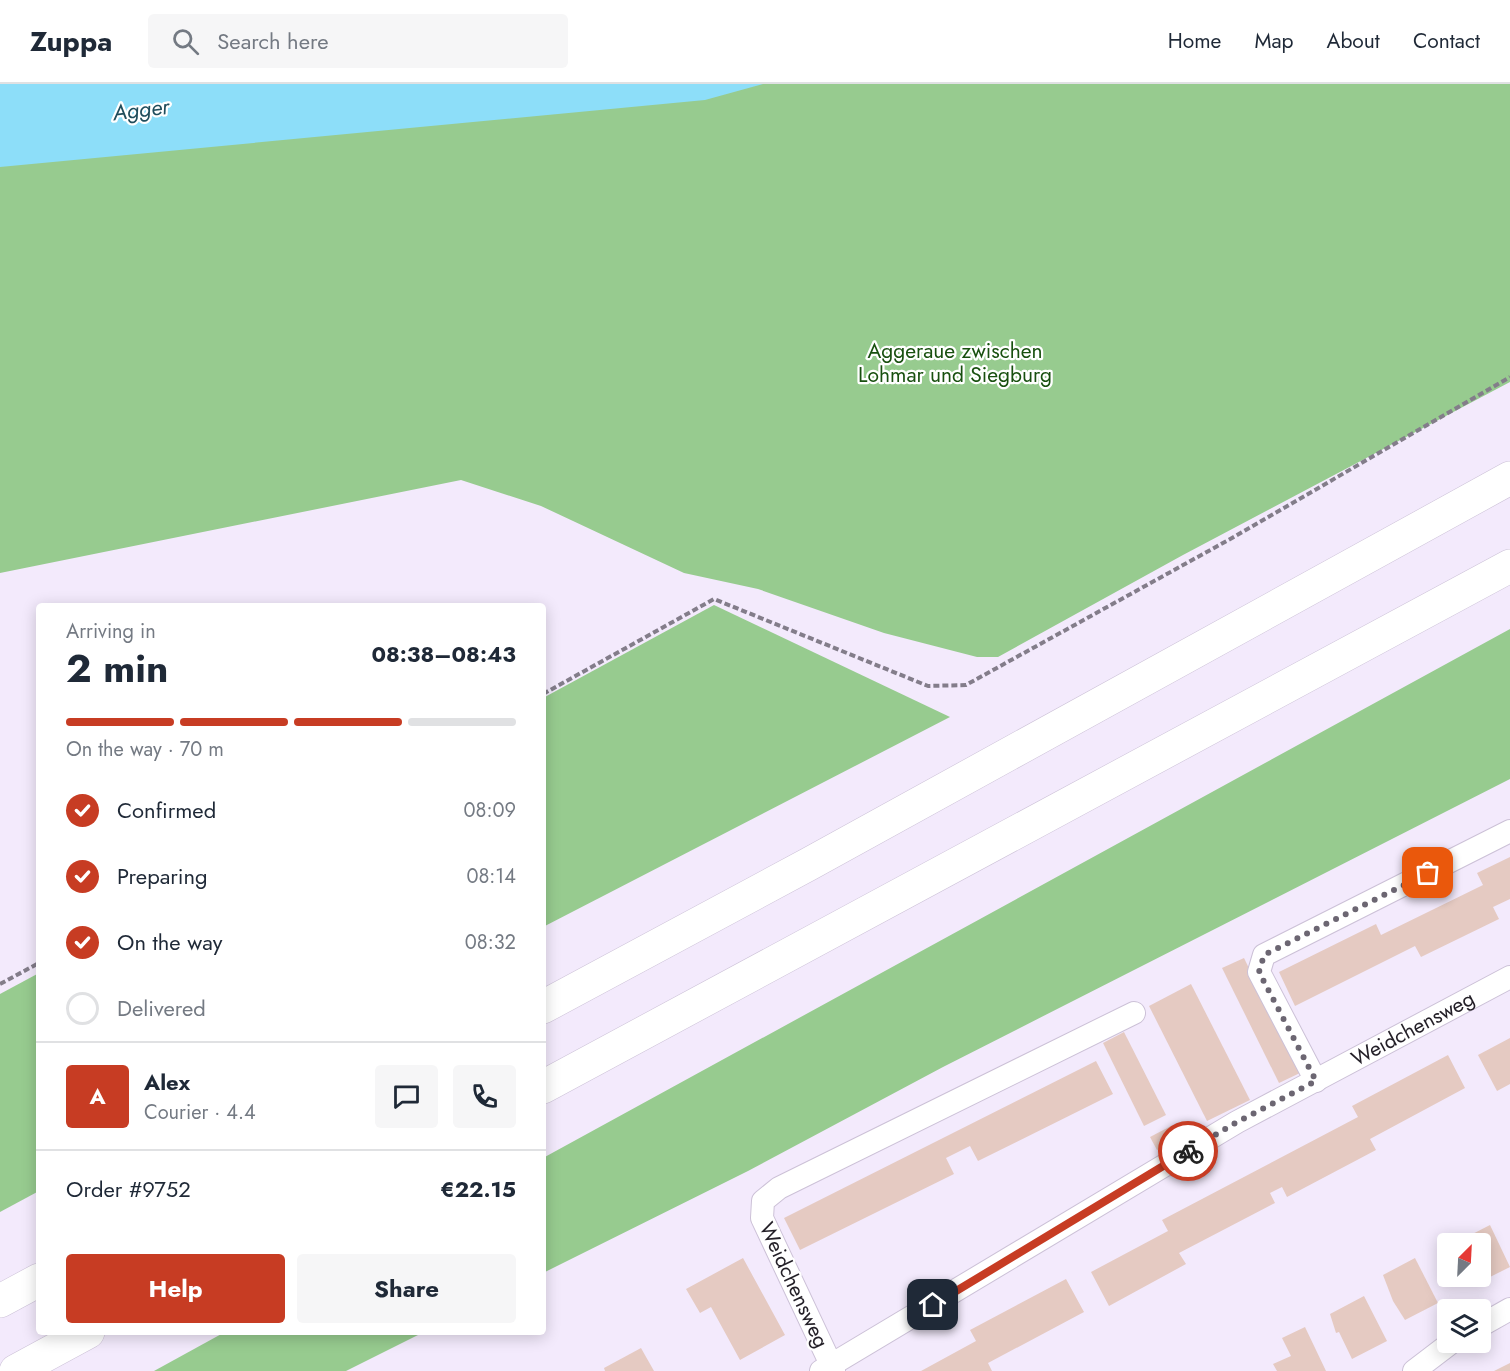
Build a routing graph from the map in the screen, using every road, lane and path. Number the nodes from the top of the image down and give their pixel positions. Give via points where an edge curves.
1 (1510, 377) edge
2 (1508, 478) edge
3 (1510, 566) edge
4 (546, 692) edge
5 (1510, 831) edge
6 (36, 965) edge
7 (1510, 977) edge
8 (0, 984) edge
9 (546, 1005) edge
10 (1134, 1013) dead end
11 (1316, 1081) junction
12 (546, 1085) edge
13 (36, 1282) edge
14 (0, 1301) edge
15 (1510, 1309) edge
16 (1491, 1320) edge
17 (82, 1335) edge
18 (1438, 1353) edge
19 (829, 1369) edge
20 (16, 1371) edge
21 (1414, 1371) edge

1 - 4 path via 1232,538 966,685 928,686 714,599
2 - 9 highway
3 - 12 highway
5 - 11 street via 1264,955 1259,972
6 - 8 path
7 - 11 street, Weidchensweg
10 - 19 street, Weidchensweg via 778,1188 763,1201 762,1218
11 - 19 street, Weidchensweg via 1237,1122
13 - 14 highway
15 - 16 street
17 - 20 highway
18 - 21 street

